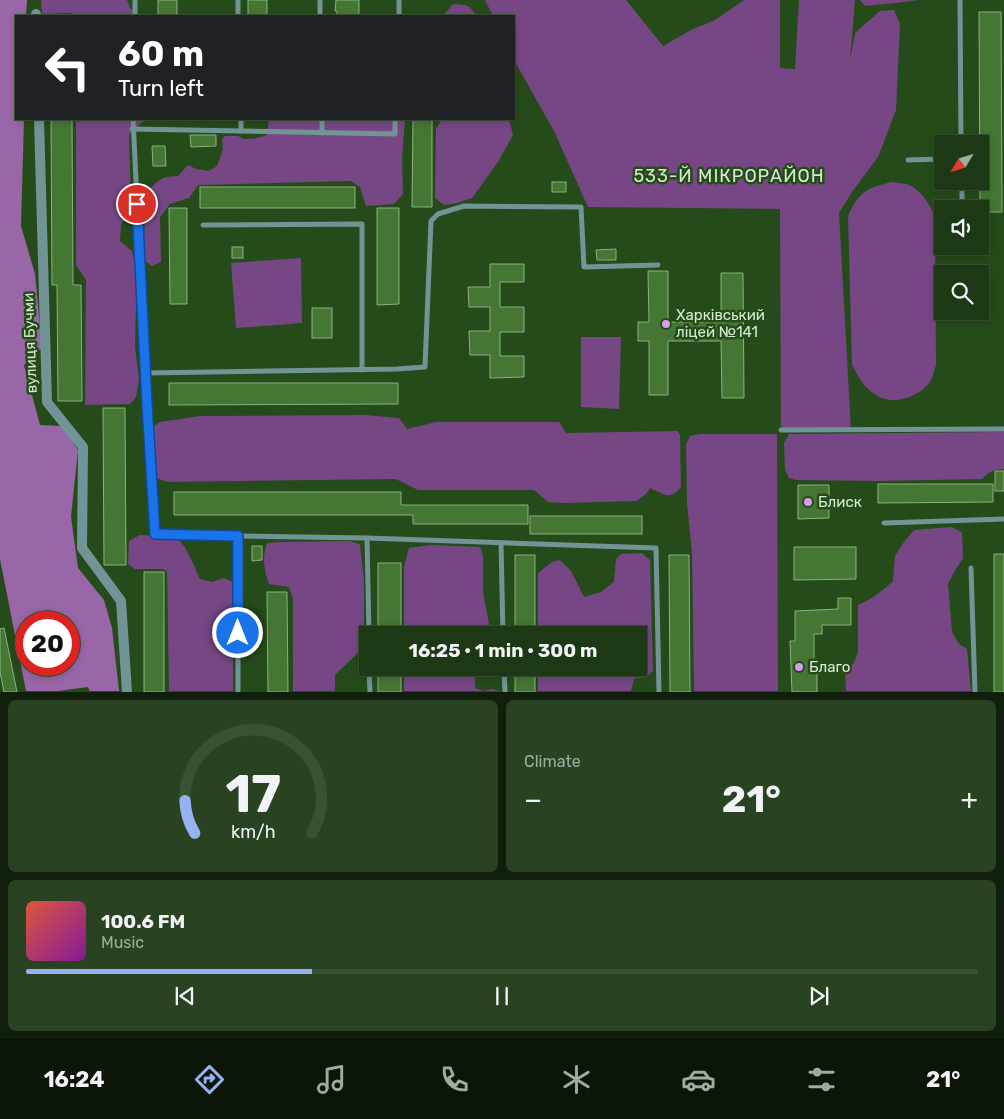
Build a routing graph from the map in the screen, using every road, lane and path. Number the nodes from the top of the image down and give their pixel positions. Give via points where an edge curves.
1 (135, 0) edge
2 (238, 0) edge
3 (320, 0) edge
4 (399, 0) edge
5 (960, 0) edge
6 (135, 15) edge
7 (238, 15) edge
8 (320, 15) edge
9 (399, 15) edge
10 (39, 120) edge
11 (133, 120) edge
12 (241, 120) edge
13 (322, 120) edge
14 (396, 120) edge
15 (132, 129) junction
16 (241, 131) junction
17 (322, 133) junction
18 (961, 135) edge
19 (934, 159) edge
20 (908, 160) dead end
21 (202, 224) dead end
22 (658, 265) dead end
23 (362, 370) junction
24 (146, 373) junction
25 (1004, 429) edge
26 (780, 430) dead end
27 (1004, 519) edge
28 (884, 523) dead end
29 (238, 536) junction
30 (367, 538) junction
31 (502, 543) junction
32 (971, 568) dead end
33 (369, 626) edge
34 (504, 626) edge
35 (369, 676) edge
36 (504, 676) edge
37 (127, 692) edge
38 (238, 692) edge
39 (370, 692) edge
40 (505, 692) edge
41 (659, 692) edge
42 (975, 692) edge

1 - 6 lane
2 - 7 lane
3 - 8 lane
4 - 9 lane
5 - 18 lane
10 - 37 street, вулиця Бучми via 47,402 82,447 82,548 121,601
11 - 15 lane
12 - 16 lane
13 - 17 lane
14 - 17 lane via 395,134
15 - 16 lane
15 - 24 lane
16 - 17 lane
19 - 20 lane
21 - 23 lane via 362,224
22 - 23 lane via 584,267 581,208 464,206 438,214 431,221 425,367
23 - 24 lane
24 - 29 lane via 155,534
25 - 26 lane
27 - 28 lane
29 - 30 lane
29 - 38 lane
30 - 31 lane
30 - 33 lane
31 - 34 lane
31 - 41 lane via 656,548
32 - 42 lane
35 - 39 lane
36 - 40 lane

